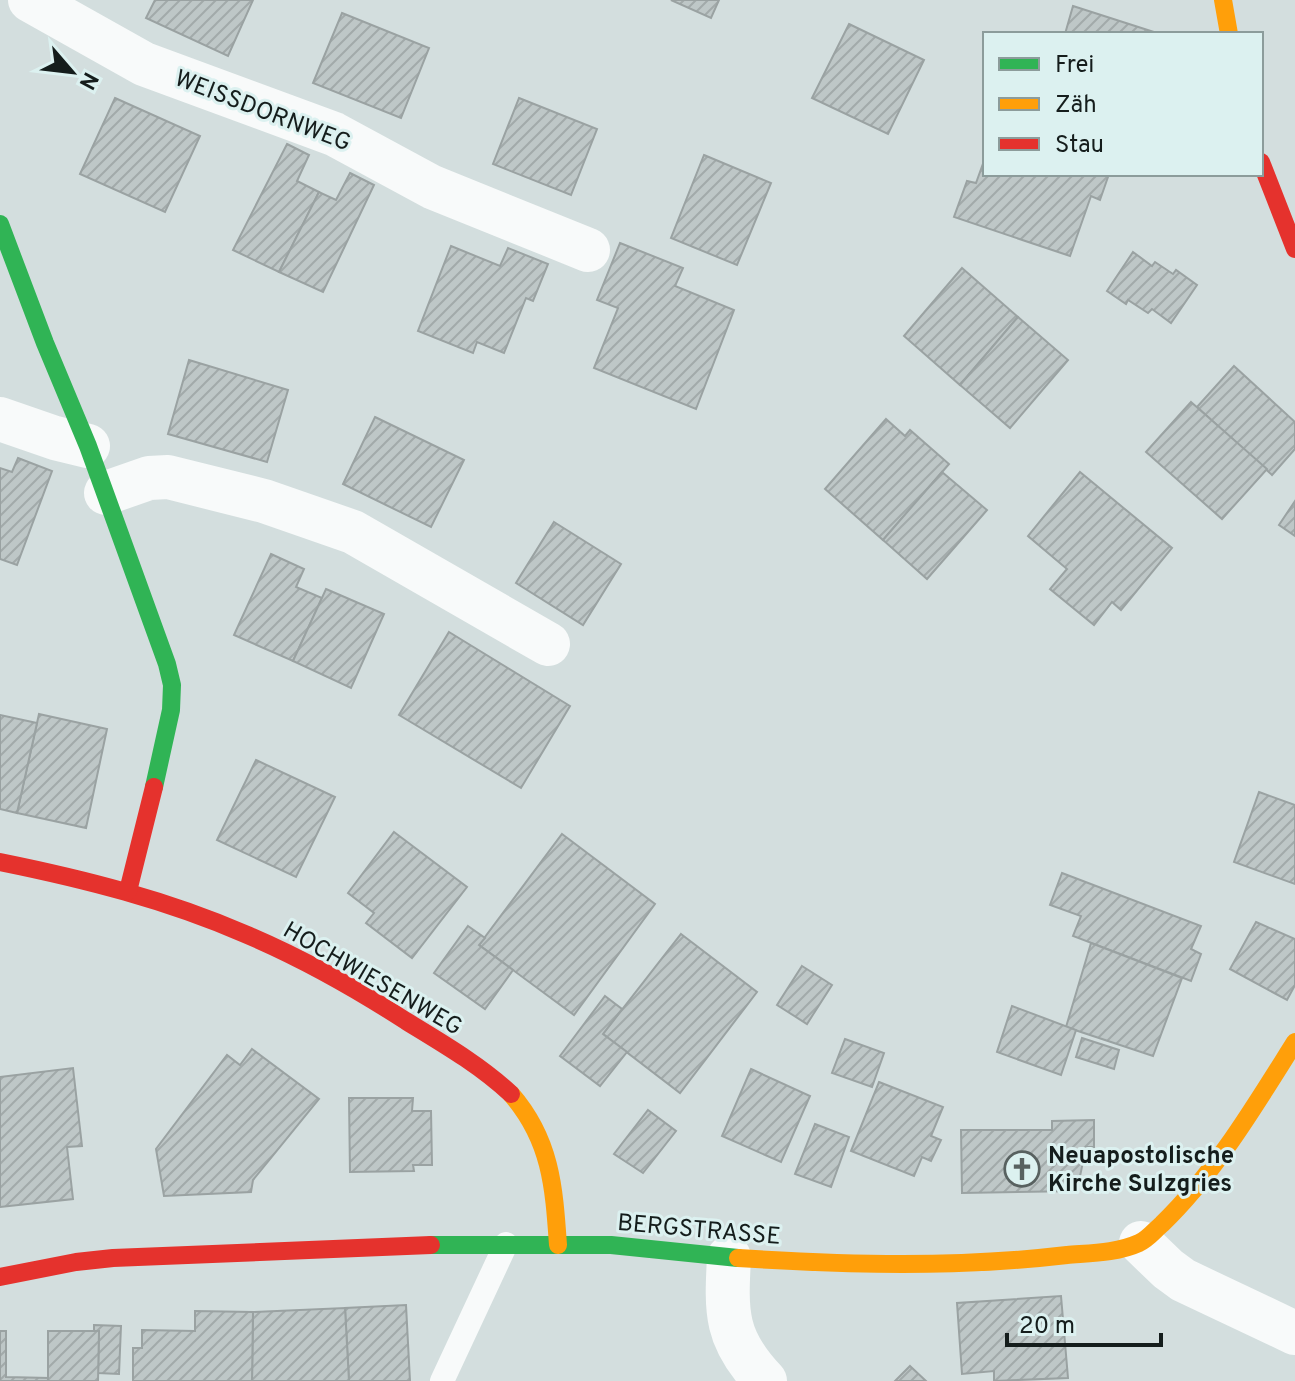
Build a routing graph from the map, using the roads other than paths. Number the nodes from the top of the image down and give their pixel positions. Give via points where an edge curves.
1 (30, 0) edge
2 (1223, 0) edge
3 (1229, 32) edge
4 (1263, 168) edge
5 (0, 224) edge
6 (1295, 249) edge
7 (588, 250) dead end
8 (0, 419) edge
9 (88, 446) junction
10 (106, 493) junction
11 (548, 644) dead end
12 (0, 862) edge
13 (128, 891) junction
14 (1295, 1042) edge
15 (1141, 1243) junction
16 (506, 1244) junction
17 (558, 1245) junction
18 (729, 1257) junction
19 (0, 1277) edge
20 (1295, 1333) edge
21 (442, 1381) edge
22 (765, 1381) edge

1 - 7 street, WEISSDORNWEG via 144,64 334,134 432,187
2 - 3 street
4 - 6 street
5 - 9 street
8 - 9 street
9 - 10 street
10 - 11 street via 168,477 320,520 353,532
10 - 13 street via 172,685 171,710
12 - 13 street, HOCHWIESENWEG
13 - 17 street, HOCHWIESENWEG via 312,965 493,1077 525,1110 545,1147
14 - 15 street via 1200,1181
15 - 18 street, BERGSTRASSE via 1078,1255 945,1265
15 - 20 street via 1183,1280
16 - 17 street, BERGSTRASSE
16 - 19 street, BERGSTRASSE via 145,1256
16 - 21 lane
17 - 18 street, BERGSTRASSE
18 - 22 street via 730,1326 744,1356

